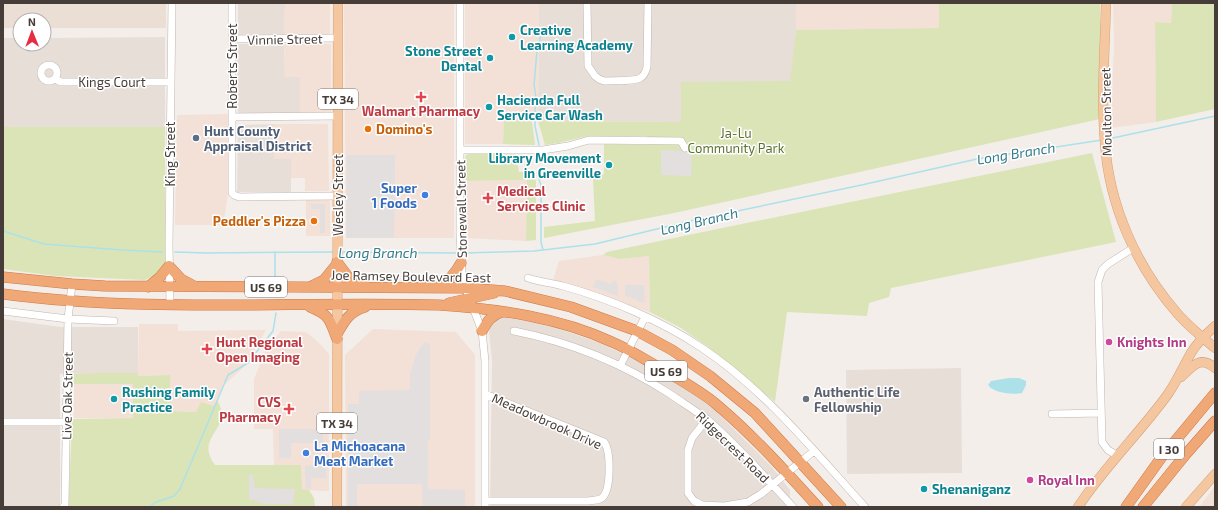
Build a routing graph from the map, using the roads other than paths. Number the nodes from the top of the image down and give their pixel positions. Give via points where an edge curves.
1 (172, 3) edge
2 (232, 3) edge
3 (338, 3) edge
4 (460, 3) edge
5 (587, 3) edge
6 (648, 3) edge
7 (1106, 3) edge
8 (338, 38) junction
9 (232, 40) junction
10 (55, 79) dead end
11 (170, 82) junction
12 (338, 116) junction
13 (232, 117) junction
14 (684, 148) dead end
15 (460, 150) junction
16 (337, 196) junction
17 (1133, 248) junction
18 (169, 262) junction
19 (337, 262) junction
20 (461, 262) junction
21 (3, 277) edge
22 (528, 278) dead end
23 (72, 284) junction
24 (148, 286) junction
25 (170, 287) junction
26 (196, 287) junction
27 (308, 287) junction
28 (337, 287) junction
29 (376, 287) junction
30 (439, 287) junction
31 (466, 288) junction
32 (505, 291) junction
33 (3, 294) edge
34 (70, 301) junction
35 (471, 303) junction
36 (170, 304) junction
37 (306, 305) junction
38 (337, 305) junction
39 (372, 305) junction
40 (3, 311) edge
41 (503, 311) junction
42 (645, 317) junction
43 (68, 319) junction
44 (114, 321) dead end
45 (1215, 326) edge
46 (482, 331) junction
47 (514, 331) dead end
48 (637, 331) junction
49 (337, 336) junction
50 (1203, 337) junction
51 (1215, 348) edge
52 (628, 349) junction
53 (620, 366) junction
54 (1215, 368) edge
55 (1175, 382) junction
56 (1215, 393) edge
57 (485, 394) junction
58 (1101, 413) junction
59 (1052, 414) dead end
60 (707, 420) junction
61 (1215, 421) edge
62 (3, 422) edge
63 (67, 422) junction
64 (814, 451) junction
65 (1118, 456) junction
66 (800, 462) junction
67 (787, 473) junction
68 (1215, 474) edge
69 (772, 485) junction
70 (485, 504) edge
71 (63, 507) edge
72 (337, 507) edge
73 (793, 507) edge
74 (818, 507) edge
75 (841, 507) edge
76 (865, 507) edge
77 (1078, 507) edge
78 (1126, 507) edge
79 (1144, 507) edge
80 (1186, 507) edge

1 - 11 street, King Street
2 - 9 street, Roberts Street
3 - 8 main road, Wesley Street / TX 34
4 - 15 street, Stonewall Street
5 - 6 street via 588,66 594,76 604,80 635,80 641,78 647,67
7 - 17 main road, Moulton Street via 1104,124 1107,160 1118,207
8 - 9 street, Vinnie Street
8 - 12 main road, Wesley Street / TX 34
9 - 13 street, Roberts Street
10 - 11 street, Kings Court via 61,82
11 - 18 street, King Street
12 - 13 street
12 - 16 main road, Wesley Street / TX 34
13 - 16 street, Roberts Street via 231,189 234,195
14 - 15 street via 681,141 612,139 585,140 543,150
15 - 20 street, Stonewall Street
16 - 19 main road, Wesley Street / TX 34
17 - 50 main road, Moulton Street via 1158,290 1178,314
17 - 58 street via 1108,264 1102,270 1098,282
18 - 24 highway via 160,277
18 - 25 street, King Street
18 - 26 highway via 181,279
19 - 27 highway via 330,274 320,283
19 - 28 main road, Wesley Street / TX 34
19 - 29 highway via 349,278
20 - 30 highway via 450,280
20 - 31 street, Stonewall Street
21 - 23 highway, Joe Ramsey Boulevard East / US 69
22 - 42 street via 570,288
23 - 24 highway, Joe Ramsey Boulevard East / US 69
23 - 34 street, Live Oak Street
24 - 25 highway, Joe Ramsey Boulevard East / US 69
25 - 26 highway, Joe Ramsey Boulevard East / US 69
25 - 36 street, King Street
26 - 27 highway, Joe Ramsey Boulevard East / US 69
27 - 28 highway, Joe Ramsey Boulevard East / US 69
28 - 29 highway, Joe Ramsey Boulevard East / US 69
28 - 38 main road, Wesley Street / TX 34
29 - 30 highway, Joe Ramsey Boulevard East / US 69
30 - 31 highway, Joe Ramsey Boulevard East / US 69
31 - 32 highway, Joe Ramsey Boulevard East / US 69
31 - 35 street, Stonewall Street
32 - 35 highway
32 - 48 highway, Joe Ramsey Boulevard East / US 69 via 571,306
33 - 34 highway, US 69
34 - 36 highway, US 69
34 - 43 street, Live Oak Street
35 - 39 highway, US 69
35 - 41 highway, US 69
35 - 46 street, Stonewall Street
36 - 37 highway, US 69
37 - 38 highway, US 69
37 - 49 highway via 321,311 329,318
38 - 39 highway, US 69
38 - 49 main road, Wesley Street / TX 34
39 - 49 highway via 353,311
40 - 43 street
41 - 46 highway via 491,317
41 - 52 highway, US 69 via 548,320
42 - 48 street
42 - 64 street via 702,347 721,361 765,400
43 - 44 street
43 - 63 street, Live Oak Street
45 - 50 main road
46 - 57 street, Stonewall Street
47 - 53 street, Ridgecrest Road via 543,337
48 - 52 street
48 - 66 highway, Joe Ramsey Boulevard East / US 69 via 690,361 736,397 755,413
49 - 72 main road, Wesley Street / TX 34
50 - 51 main road, Moulton Street
50 - 55 main road
52 - 53 street
52 - 67 highway, US 69 via 686,382 715,403
53 - 60 street, Ridgecrest Road via 662,389
54 - 55 main road via 1203,362 1195,364
55 - 65 main road
56 - 78 highway, I 30 via 1161,458
57 - 70 street, Stonewall Street
57 - 70 street, Meadowbrook Drive via 604,442 607,448 608,476 606,492 599,499
58 - 59 street
58 - 65 street via 1102,442 1108,450
60 - 69 street, Ridgecrest Road via 740,450
60 - 69 street via 692,438 688,450 688,493 694,501 702,505 744,504
61 - 79 highway, I 30
62 - 63 street
63 - 71 street, Live Oak Street
64 - 66 street
64 - 76 street
65 - 77 main road via 1090,488
66 - 67 street
66 - 75 highway, Joe Ramsey Boulevard East / US 69
67 - 69 street
67 - 74 highway, US 69
68 - 80 main road
69 - 73 street, Ridgecrest Road

